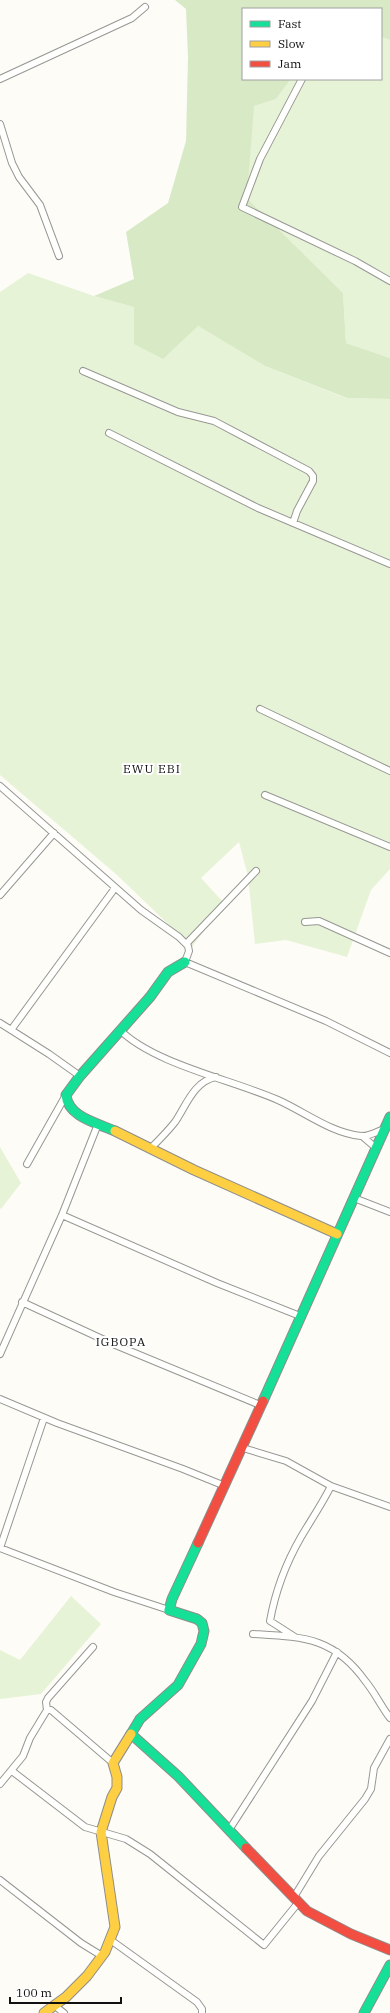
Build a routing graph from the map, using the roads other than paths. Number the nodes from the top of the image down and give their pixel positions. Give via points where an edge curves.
1 (146, 7) dead end
2 (0, 79) edge
3 (301, 80) edge
4 (0, 124) edge
5 (59, 256) dead end
6 (390, 281) edge
7 (83, 371) dead end
8 (109, 434) dead end
9 (293, 523) junction
10 (390, 564) edge
11 (260, 709) dead end
12 (390, 771) edge
13 (0, 786) edge
14 (265, 795) dead end
15 (54, 833) junction
16 (390, 847) edge
17 (256, 871) dead end
18 (116, 888) junction
19 (0, 895) edge
20 (305, 922) dead end
21 (186, 944) junction
22 (390, 953) edge
23 (185, 962) junction
24 (0, 1023) edge
25 (12, 1030) junction
26 (120, 1030) junction
27 (390, 1052) edge
28 (80, 1076) junction
29 (217, 1077) junction
30 (66, 1095) junction
31 (390, 1117) edge
32 (98, 1124) junction
33 (384, 1129) junction
34 (362, 1136) junction
35 (375, 1147) junction
36 (152, 1148) junction
37 (27, 1164) dead end
38 (354, 1198) junction
39 (390, 1212) edge
40 (62, 1215) junction
41 (337, 1234) junction
42 (22, 1302) junction
43 (300, 1316) junction
44 (0, 1354) edge
45 (0, 1399) edge
46 (260, 1405) junction
47 (44, 1418) junction
48 (243, 1448) junction
49 (225, 1486) junction
50 (331, 1486) junction
51 (390, 1507) edge
52 (0, 1548) edge
53 (169, 1610) junction
54 (253, 1634) dead end
55 (295, 1637) junction
56 (93, 1647) dead end
57 (338, 1652) junction
58 (47, 1710) junction
59 (390, 1718) edge
60 (131, 1734) junction
61 (390, 1739) edge
62 (113, 1763) junction
63 (12, 1771) junction
64 (0, 1784) edge
65 (228, 1830) junction
66 (101, 1832) junction
67 (0, 1880) edge
68 (296, 1900) junction
69 (112, 1941) junction
70 (390, 1950) edge
71 (102, 1956) junction
72 (389, 1971) edge
73 (55, 2006) junction
74 (44, 2013) edge
75 (64, 2013) edge
76 (202, 2013) edge
77 (364, 2013) edge

1 - 2 street via 132,18
3 - 6 street via 260,158 242,207 355,261
4 - 5 street via 12,163 40,205
7 - 9 street via 178,412 214,421 309,471 313,481
8 - 9 street
9 - 10 street
11 - 12 street
13 - 15 street
14 - 16 street
15 - 18 street
15 - 19 street
17 - 21 street
18 - 21 street
18 - 25 street
20 - 22 street via 319,921
21 - 23 street via 189,951
23 - 26 street via 168,972 150,997
23 - 27 street via 326,1021
24 - 25 street
25 - 28 street
26 - 28 street
26 - 29 street via 149,1050
28 - 30 street
29 - 34 street via 279,1100 331,1128
29 - 36 street via 205,1080 200,1085 175,1122
30 - 32 street via 67,1104 75,1112
30 - 37 street
31 - 33 street
32 - 36 street
32 - 40 street
33 - 34 street
33 - 35 street
34 - 35 street
35 - 38 street
36 - 41 street via 194,1170
38 - 39 street
38 - 41 street
40 - 42 street
40 - 43 street
41 - 43 street
42 - 44 street
42 - 46 street via 113,1344
43 - 46 street
45 - 47 street
46 - 48 street
47 - 49 street
47 - 52 street
48 - 49 street
48 - 50 street via 286,1461
49 - 53 street via 174,1593
50 - 51 street
50 - 55 street via 300,1538 273,1604 270,1621
52 - 53 street via 114,1592
53 - 60 street via 202,1623 204,1631 201,1644 178,1685 140,1719
54 - 55 street
55 - 57 street via 327,1645
56 - 58 street via 48,1698
57 - 59 street via 366,1682
57 - 65 street via 312,1701
58 - 62 street via 51,1710
58 - 63 street via 30,1738 23,1756
60 - 62 street
60 - 65 street via 178,1776
61 - 68 street via 374,1768 371,1789 319,1856
62 - 66 street via 117,1788
63 - 64 street
63 - 66 street via 76,1822
65 - 68 street
66 - 68 street via 126,1839 150,1854 264,1945
66 - 69 street via 115,1927
67 - 71 street via 81,1943
68 - 70 street via 307,1911 344,1931
69 - 71 street
69 - 76 street via 196,2002
71 - 73 street via 98,1964
72 - 77 street
73 - 74 street
73 - 75 street

